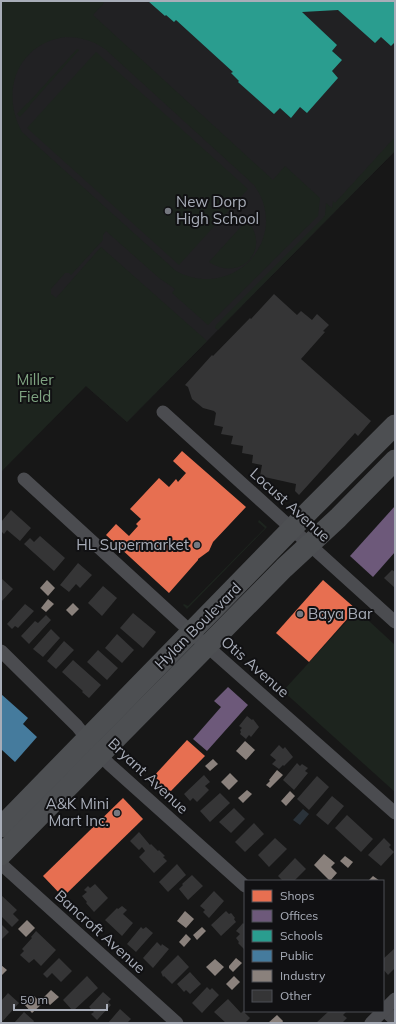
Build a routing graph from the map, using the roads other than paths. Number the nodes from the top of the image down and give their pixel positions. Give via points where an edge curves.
1 (163, 412) dead end
2 (394, 428) edge
3 (395, 460) edge
4 (24, 479) dead end
5 (292, 529) junction
6 (309, 544) junction
7 (395, 622) edge
8 (191, 632) junction
9 (207, 646) junction
10 (1, 650) edge
11 (87, 738) junction
12 (100, 755) junction
13 (32, 809) junction
14 (395, 813) edge
15 (1, 827) edge
16 (1, 855) edge
17 (1, 864) edge
18 (244, 885) edge
19 (395, 999) edge
20 (384, 1009) edge
21 (384, 1011) edge
22 (381, 1012) edge
23 (395, 1020) edge
24 (177, 1023) edge
25 (371, 1023) edge

1 - 5 street, Locust Avenue
2 - 5 main road, Hylan Boulevard
3 - 6 main road, Hylan Boulevard
4 - 8 street, Otis Avenue
5 - 6 street, Locust Avenue
5 - 8 main road, Hylan Boulevard
6 - 7 street, Locust Avenue
6 - 9 main road, Hylan Boulevard
8 - 9 street, Otis Avenue
8 - 11 main road, Hylan Boulevard
9 - 12 main road, Hylan Boulevard
9 - 14 street, Otis Avenue
10 - 11 street, Bryant Avenue
11 - 12 street, Bryant Avenue
11 - 13 main road, Hylan Boulevard
12 - 13 main road, Hylan Boulevard
12 - 18 street, Bryant Avenue
13 - 15 main road, Hylan Boulevard
13 - 16 main road, Hylan Boulevard
17 - 24 street, Bancroft Avenue
19 - 20 street
21 - 23 street
22 - 25 street

